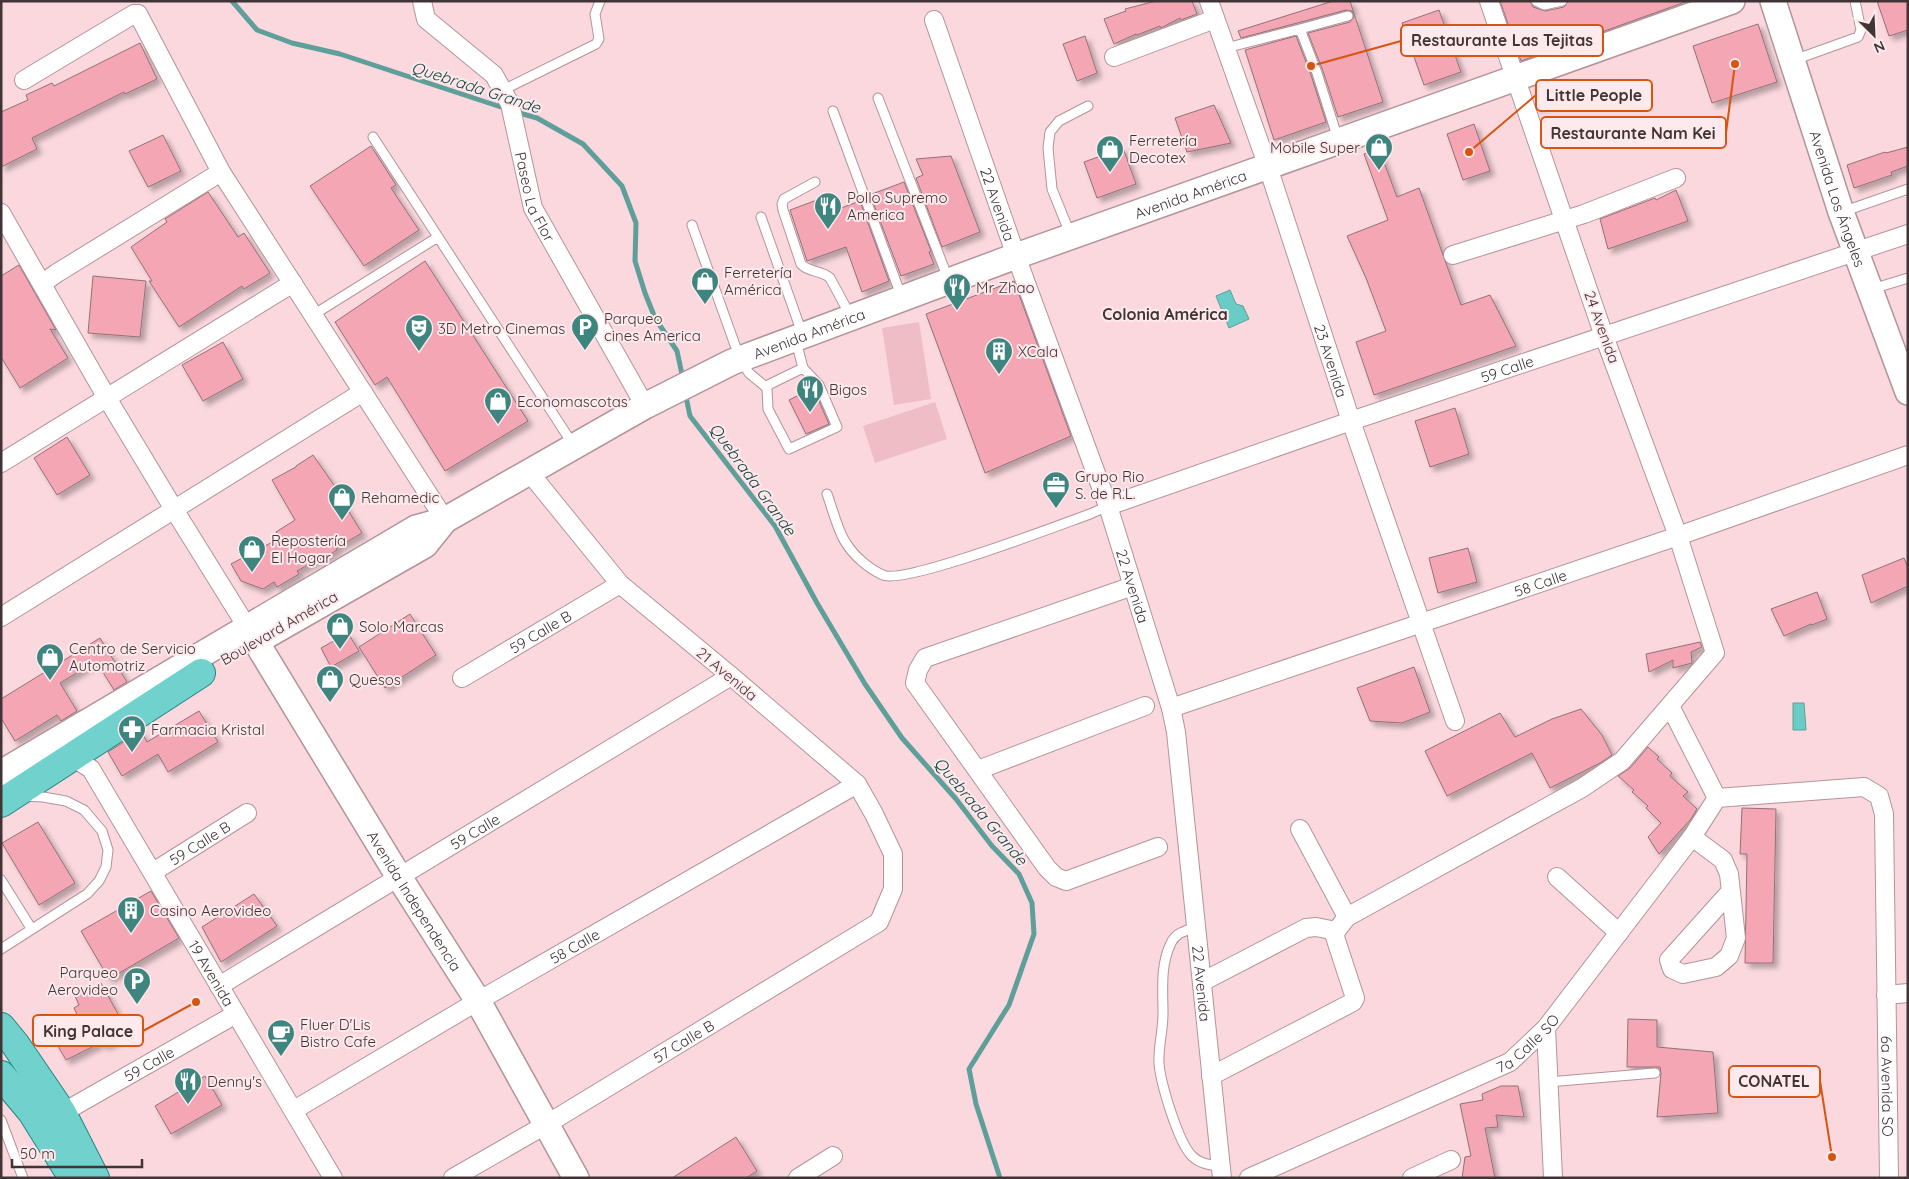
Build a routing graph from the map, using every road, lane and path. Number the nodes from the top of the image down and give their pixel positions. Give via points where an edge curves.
1 (422, 1) edge
2 (599, 1) edge
3 (1209, 1) edge
4 (1489, 1) edge
5 (1536, 1) edge
6 (1562, 1) edge
7 (1732, 1) edge
8 (1773, 1) edge
9 (1855, 1) edge
10 (1348, 16) dead end
11 (1215, 19) junction
12 (934, 20) dead end
13 (1300, 29) junction
14 (1226, 48) junction
15 (1114, 57) dead end
16 (1794, 60) junction
17 (1514, 77) junction
18 (24, 80) dead end
19 (507, 97) junction
20 (878, 98) dead end
21 (1088, 106) dead end
22 (833, 111) dead end
23 (373, 137) dead end
24 (1339, 141) junction
25 (1268, 167) junction
26 (221, 172) junction
27 (1676, 178) dead end
28 (815, 182) dead end
29 (1908, 189) edge
30 (1, 212) edge
31 (1842, 212) junction
32 (761, 217) dead end
33 (1564, 220) junction
34 (692, 226) dead end
35 (1908, 234) edge
36 (1071, 236) junction
37 (438, 237) junction
38 (1857, 251) junction
39 (1454, 254) dead end
40 (1016, 256) junction
41 (1908, 278) edge
42 (949, 281) junction
43 (293, 283) junction
44 (43, 284) junction
45 (1870, 289) junction
46 (902, 298) junction
47 (313, 315) junction
48 (852, 317) junction
49 (1604, 336) junction
50 (799, 337) junction
51 (736, 361) junction
52 (803, 368) junction
53 (766, 386) junction
54 (363, 392) junction
55 (1908, 392) edge
56 (107, 398) junction
57 (650, 403) junction
58 (1351, 421) junction
59 (574, 446) junction
60 (1908, 455) edge
61 (1, 463) edge
62 (529, 472) junction
63 (827, 494) dead end
64 (1108, 506) junction
65 (174, 511) junction
66 (445, 520) junction
67 (1678, 536) junction
68 (620, 584) junction
69 (1133, 586) junction
70 (1, 617) edge
71 (1420, 623) junction
72 (251, 634) junction
73 (201, 673) junction
74 (731, 676) junction
75 (462, 678) dead end
76 (1145, 706) dead end
77 (1670, 706) junction
78 (1171, 708) junction
79 (1455, 721) dead end
80 (76, 761) junction
81 (978, 770) junction
82 (857, 784) junction
83 (4, 790) edge
84 (1717, 798) junction
85 (247, 813) dead end
86 (1300, 830) dead end
87 (1692, 837) junction
88 (1158, 847) dead end
89 (153, 872) junction
90 (398, 877) junction
91 (1557, 877) dead end
92 (1, 880) edge
93 (894, 889) joint
94 (1730, 892) junction
95 (1341, 924) junction
96 (1196, 927) junction
97 (31, 928) junction
98 (1619, 933) junction
99 (1, 949) edge
100 (1202, 982) junction
101 (219, 986) junction
102 (1908, 993) edge
103 (1886, 995) junction
104 (478, 1001) junction
105 (236, 1014) junction
106 (1, 1027) edge
107 (1546, 1028) junction
108 (1655, 1073) dead end
109 (1211, 1076) junction
110 (2, 1078) edge
111 (1548, 1082) junction
112 (294, 1110) junction
113 (62, 1113) junction
114 (1, 1120) edge
115 (546, 1124) junction
116 (833, 1156) dead end
117 (1450, 1160) dead end
118 (1221, 1172) edge
119 (24, 1178) edge
120 (73, 1178) edge
121 (95, 1178) edge
122 (333, 1178) edge
123 (453, 1178) edge
124 (576, 1178) edge
125 (798, 1178) edge
126 (1249, 1178) edge
127 (1412, 1178) edge
128 (1554, 1178) edge
129 (1889, 1178) edge

1 - 19 street, Paseo La Flor via 426,19 494,75
2 - 19 lane via 596,14 599,39 596,44
3 - 11 street, 23 Avenida
4 - 17 street, 24 Avenida
5 - 6 lane via 1544,5
7 - 17 main road, Avenida América
8 - 16 main road, Avenida Los Ángeles
9 - 16 lane via 1861,30 1858,37
10 - 13 lane
11 - 14 street, 23 Avenida
11 - 15 street
12 - 40 street, 22 Avenida
13 - 14 lane
13 - 24 lane
14 - 25 street, 23 Avenida
16 - 31 main road, Avenida Los Ángeles
17 - 24 main road, Avenida América
17 - 33 street, 24 Avenida
18 - 26 street via 138,14
19 - 57 street, Paseo La Flor via 532,208
20 - 42 lane
21 - 36 lane via 1058,121 1050,132 1048,148 1052,189
22 - 46 lane
23 - 37 lane
24 - 25 main road, Avenida América
25 - 36 main road, Avenida América
25 - 58 street, 23 Avenida
26 - 43 street
26 - 44 street
27 - 33 street
28 - 48 lane via 784,199 783,210 801,264 830,278
29 - 31 lane
30 - 44 street
31 - 38 main road, Avenida Los Ángeles
32 - 50 lane
33 - 39 street
33 - 49 street, 24 Avenida
34 - 51 lane
35 - 38 street, 59 Calle
36 - 40 main road, Avenida América
37 - 47 lane
37 - 59 lane
38 - 45 main road, Avenida Los Ángeles
38 - 49 street, 59 Calle
40 - 42 main road, Avenida América
40 - 64 street, 22 Avenida
41 - 45 lane
42 - 46 main road, Avenida América
43 - 47 street
43 - 56 street
44 - 56 street
45 - 55 main road, Avenida Los Ángeles
46 - 48 main road, Avenida América
47 - 54 street
48 - 50 main road, Avenida América
49 - 58 street, 59 Calle
49 - 67 street, 24 Avenida
50 - 51 main road, Avenida América
50 - 52 lane
51 - 53 lane
51 - 57 main road, Avenida América
52 - 53 lane
52 - 53 lane via 819,386 837,429 790,449 768,409
54 - 65 street
54 - 66 street
56 - 61 street
56 - 65 street
57 - 59 main road, Boulevard América
58 - 64 street, 59 Calle
58 - 71 street, 23 Avenida
59 - 62 main road, Boulevard América
60 - 67 street, 58 Calle
62 - 66 main road, Boulevard América
62 - 68 street, 21 Avenida
63 - 64 lane via 845,543 868,567 885,577 944,566
64 - 69 street, 22 Avenida
65 - 70 street
65 - 72 street
66 - 72 main road, Boulevard América via 416,528
67 - 71 street, 58 Calle
67 - 77 street, 24 Avenida via 1715,653
68 - 74 street, 21 Avenida
68 - 75 street, 59 Calle B
69 - 78 street, 22 Avenida
69 - 81 street via 925,658 915,683
71 - 78 street, 58 Calle
71 - 79 street, 23 Avenida
72 - 73 main road, Boulevard América
72 - 83 main road, Boulevard América
72 - 90 main road, Avenida Independencia
73 - 80 main road via 97,741
73 - 83 main road, Boulevard América via 165,689
74 - 82 street, 21 Avenida
74 - 90 street, 59 Calle
76 - 81 street
77 - 84 street
77 - 95 street via 1622,761 1582,788
78 - 96 street, 22 Avenida
80 - 83 main road
80 - 89 street, 19 Avenida
81 - 88 street via 1056,877 1066,881
82 - 93 street, 21 Avenida via 893,854
82 - 104 street, 58 Calle
83 - 97 lane via 66,801 84,810 102,832 108,850 106,867 87,894
84 - 87 street, 7a Calle SO
84 - 103 street, 6a Avenida SO via 1864,787 1879,796 1884,814
85 - 89 street, 59 Calle B
86 - 95 street
87 - 94 street via 1723,860
87 - 98 street, 7a Calle SO
89 - 101 street, 19 Avenida
90 - 101 street, 59 Calle
90 - 104 main road, Avenida Independencia
91 - 98 street
92 - 97 lane
93 - 115 street, 57 Calle B via 879,922
94 - 94 street via 1736,938 1729,956 1716,967 1683,974 1672,969 1669,960
95 - 100 street via 1306,928
95 - 109 street via 1335,937 1355,1000
96 - 100 street, 22 Avenida
96 - 118 lane via 1178,934 1171,943 1162,975 1159,1064 1166,1099 1191,1156
97 - 99 lane
98 - 107 street, 7a Calle SO
100 - 109 street, 22 Avenida
101 - 105 street, 19 Avenida
102 - 103 street
103 - 129 street, 6a Avenida SO
104 - 112 street, 58 Calle
104 - 115 main road, Avenida Independencia
105 - 112 street, 19 Avenida
105 - 113 street, 59 Calle
106 - 113 main road
107 - 111 street
107 - 126 street, 7a Calle SO via 1510,1062
108 - 111 lane
109 - 118 street, 22 Avenida
110 - 120 main road via 32,1112
111 - 128 street
112 - 122 street, 19 Avenida
113 - 121 main road
114 - 119 lane
115 - 123 street, 57 Calle B
115 - 124 main road, Avenida Independencia
116 - 125 street
117 - 127 street

